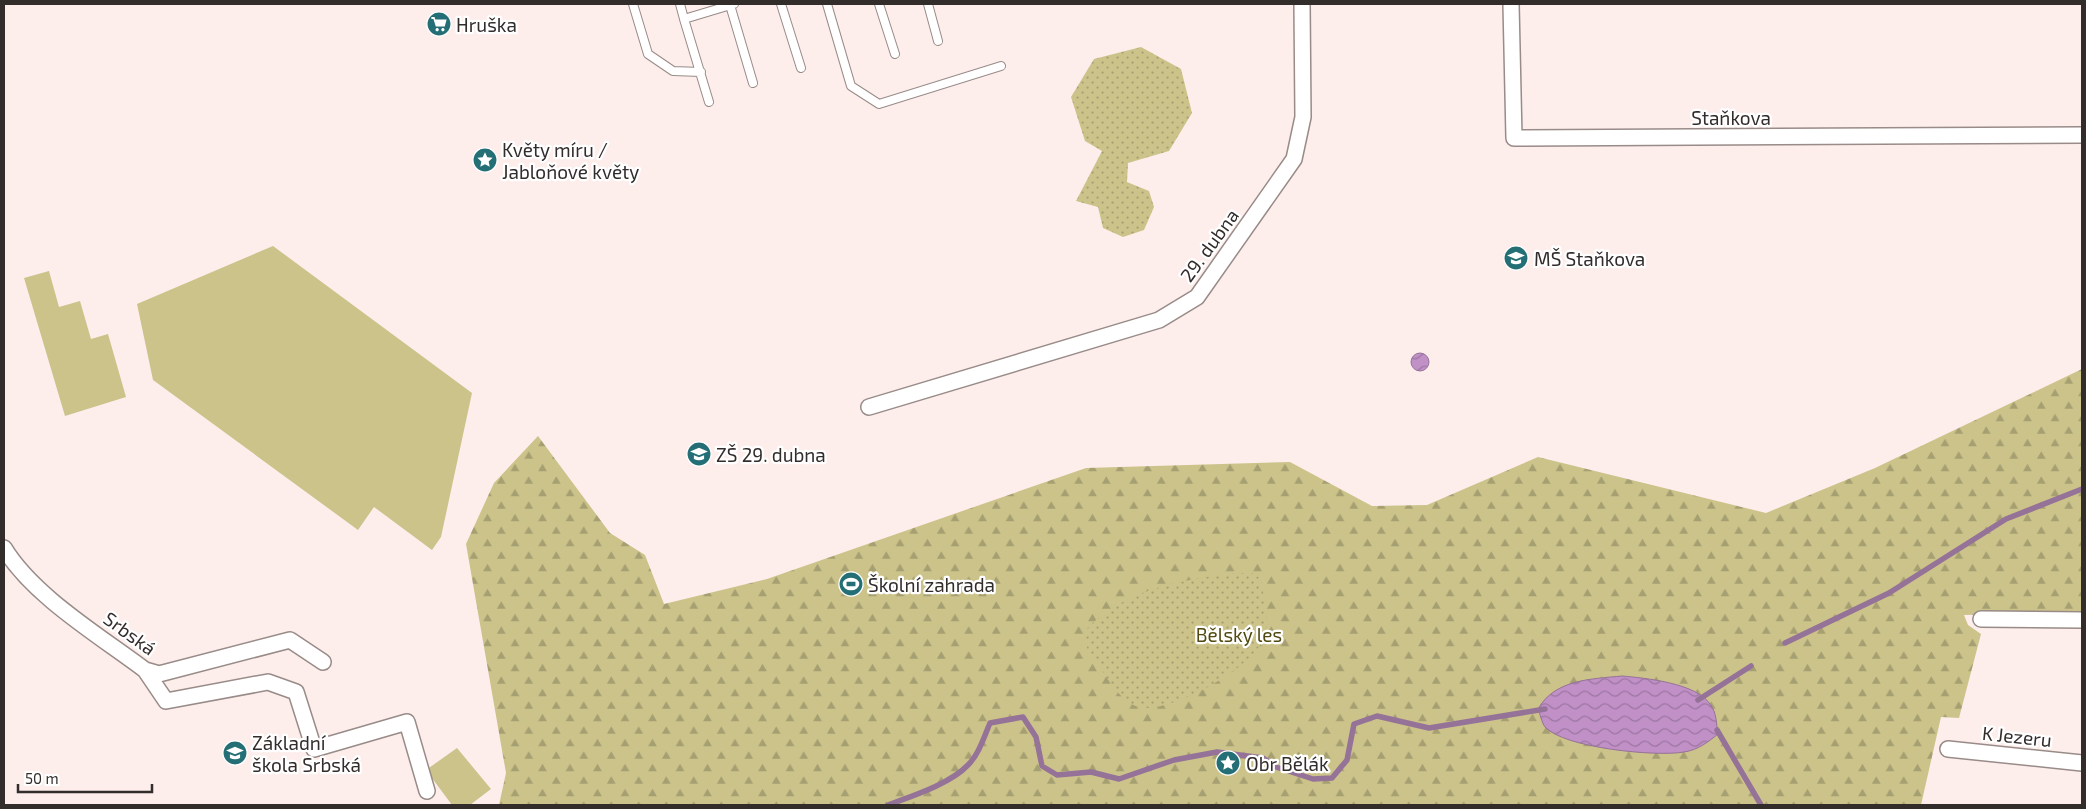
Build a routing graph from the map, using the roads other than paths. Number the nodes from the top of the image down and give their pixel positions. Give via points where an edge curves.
1 (633, 4) edge
2 (680, 4) edge
3 (732, 4) edge
4 (781, 4) edge
5 (827, 4) edge
6 (879, 4) edge
7 (928, 4) edge
8 (1302, 4) edge
9 (1511, 4) edge
10 (684, 19) junction
11 (938, 42) dead end
12 (895, 54) dead end
13 (1001, 66) dead end
14 (800, 68) dead end
15 (700, 72) junction
16 (753, 83) dead end
17 (709, 102) dead end
18 (2082, 135) edge
19 (869, 407) dead end
20 (4, 548) edge
21 (1981, 619) dead end
22 (2082, 620) edge
23 (323, 662) dead end
24 (145, 670) junction
25 (1948, 749) dead end
26 (2082, 763) edge
27 (427, 791) dead end

1 - 15 lane via 648,54 673,71
2 - 10 lane
3 - 10 lane
3 - 16 lane
4 - 14 lane
5 - 13 lane via 851,86 879,104
6 - 12 lane
7 - 11 lane
8 - 19 street, 29. dubna via 1303,117 1294,159 1197,297 1159,320
9 - 18 street, Staňkova via 1514,138
10 - 15 lane
15 - 17 lane
20 - 24 street, Srbská via 31,584
21 - 22 street
23 - 24 street, Srbská via 290,640 159,674
24 - 27 street via 166,701 268,682 296,692 314,749 407,722
25 - 26 street, K Jezeru

